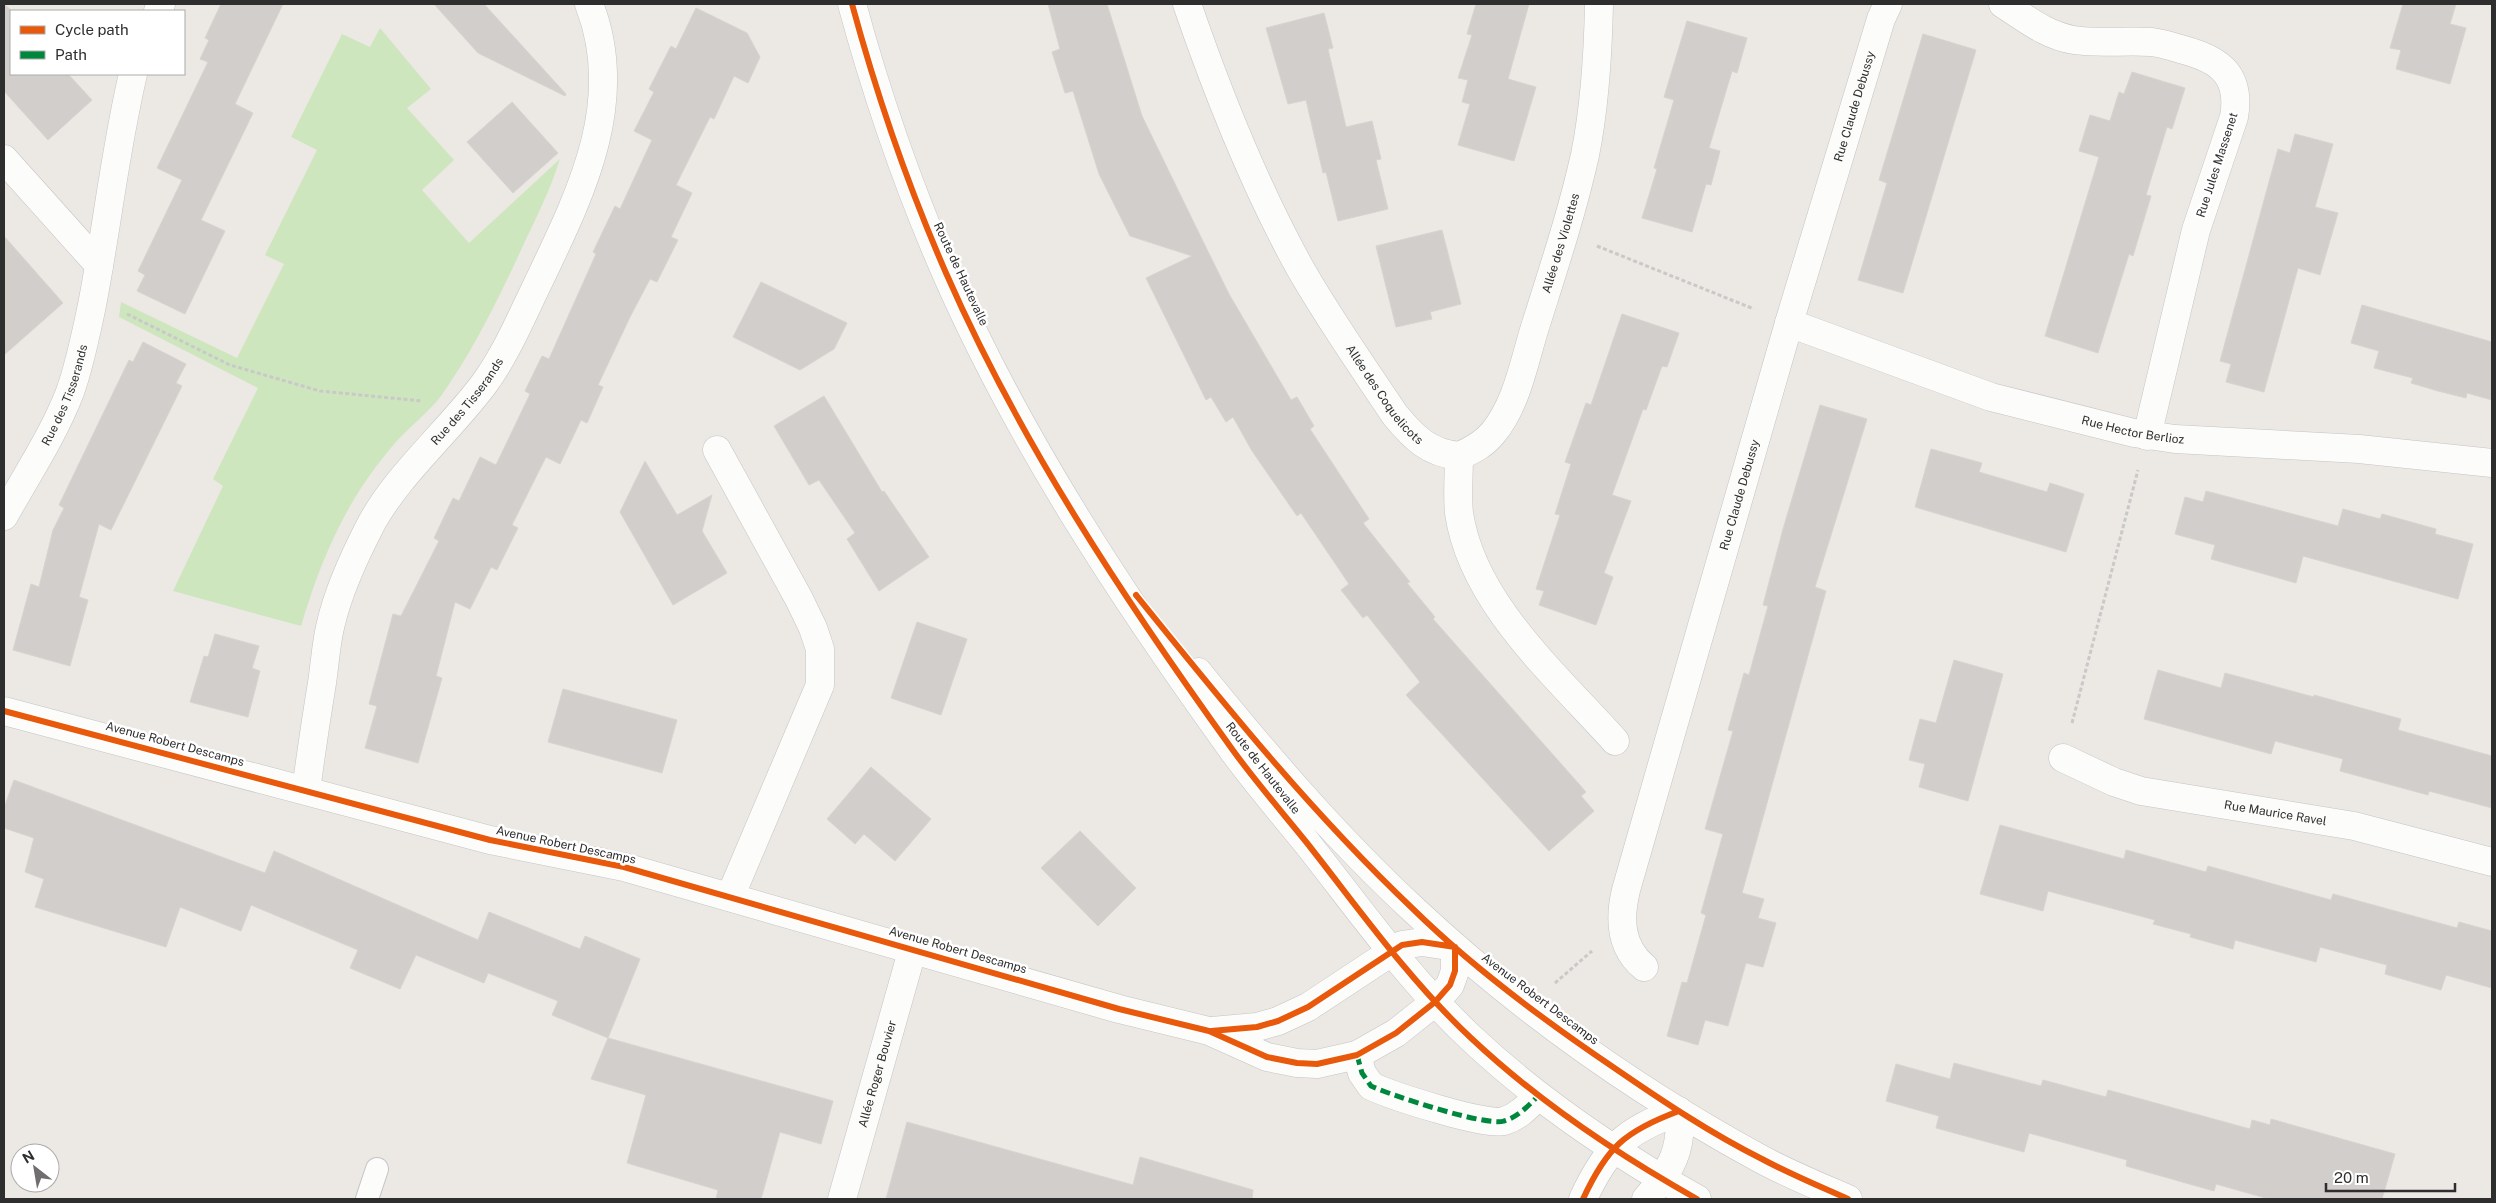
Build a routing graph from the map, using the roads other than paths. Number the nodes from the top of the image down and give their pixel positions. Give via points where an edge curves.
1 (589, 4) edge
2 (852, 4) edge
3 (1187, 4) edge
4 (1600, 4) edge
5 (2003, 4) edge
6 (1884, 11) edge
7 (133, 75) edge
8 (4, 159) edge
9 (100, 264) junction
10 (1790, 322) junction
11 (2148, 436) junction
12 (717, 450) dead end
13 (1459, 456) junction
14 (2492, 463) edge
15 (4, 516) edge
16 (1089, 537) junction
17 (4, 711) edge
18 (1615, 741) dead end
19 (2063, 758) road end
20 (306, 790) junction
21 (2492, 862) edge
22 (730, 897) junction
23 (1454, 947) junction
24 (913, 948) junction
25 (1392, 951) junction
26 (1644, 967) dead end
27 (1435, 1002) junction
28 (1209, 1031) junction
29 (1357, 1055) junction
30 (1538, 1096) junction
31 (1679, 1111) junction
32 (1612, 1148) junction
33 (378, 1169) dead end
34 (1654, 1189) edge
35 (367, 1199) edge
36 (842, 1199) edge
37 (1583, 1199) edge
38 (1697, 1199) edge
39 (1848, 1199) edge

1 - 20 street, Rue des Tisserands via 601,56 602,112 586,177 509,344 468,405 393,491 371,524 349,569 331,624
2 - 16 street, Route de Hautevalle via 897,148 948,277 1011,405
3 - 13 street, Allée des Coquelicots via 1240,142 1310,286 1410,434 1443,454
4 - 13 street, Allée des Violettes via 1591,120 1564,233 1510,405 1493,433 1476,449
5 - 11 street, Rue Jules Massenet via 2040,28 2067,38 2150,42 2199,54 2216,62 2232,82 2237,100 2234,117 2196,230
6 - 10 street, Rue Claude Debussy
7 - 9 street, Rue des Tisserands via 121,125
8 - 9 street
9 - 15 street, Rue des Tisserands via 70,393
10 - 11 street, Rue Hector Berlioz via 1991,397
10 - 26 street, Rue Claude Debussy via 1626,890 1622,912 1625,940 1632,955
11 - 14 street, Rue Hector Berlioz via 2359,449
12 - 22 street via 799,599 820,649 822,669 820,685
13 - 18 street via 1459,512 1468,549 1481,580 1517,632
16 - 23 street, Route de Hautevalle via 1209,686 1327,823
16 - 25 street, Route de Hautevalle via 1234,752
17 - 20 street, Avenue Robert Descamps
19 - 21 street, Rue Maurice Ravel via 2142,791 2354,826
20 - 22 street, Avenue Robert Descamps via 490,840 610,864
22 - 24 street, Avenue Robert Descamps
23 - 25 street, Avenue Robert Descamps via 1414,942
23 - 27 street, Avenue Robert Descamps via 1454,979
23 - 31 street, Avenue Robert Descamps via 1529,1008
24 - 28 street, Avenue Robert Descamps
24 - 36 street, Allée Roger Bouvier
25 - 27 street, Route de Hautevalle
25 - 28 street, Avenue Robert Descamps via 1308,1007 1278,1021 1257,1027
27 - 29 street, Avenue Robert Descamps via 1396,1034
27 - 30 street via 1468,1036
28 - 29 street, Avenue Robert Descamps via 1267,1056 1297,1063 1316,1064
29 - 30 street via 1362,1073 1371,1086 1481,1121 1508,1120 1521,1113
30 - 32 street
31 - 32 street via 1635,1130
31 - 34 street via 1680,1142
31 - 39 street, Avenue Robert Descamps via 1761,1159
32 - 34 street
32 - 37 street
33 - 35 lane
34 - 38 street

